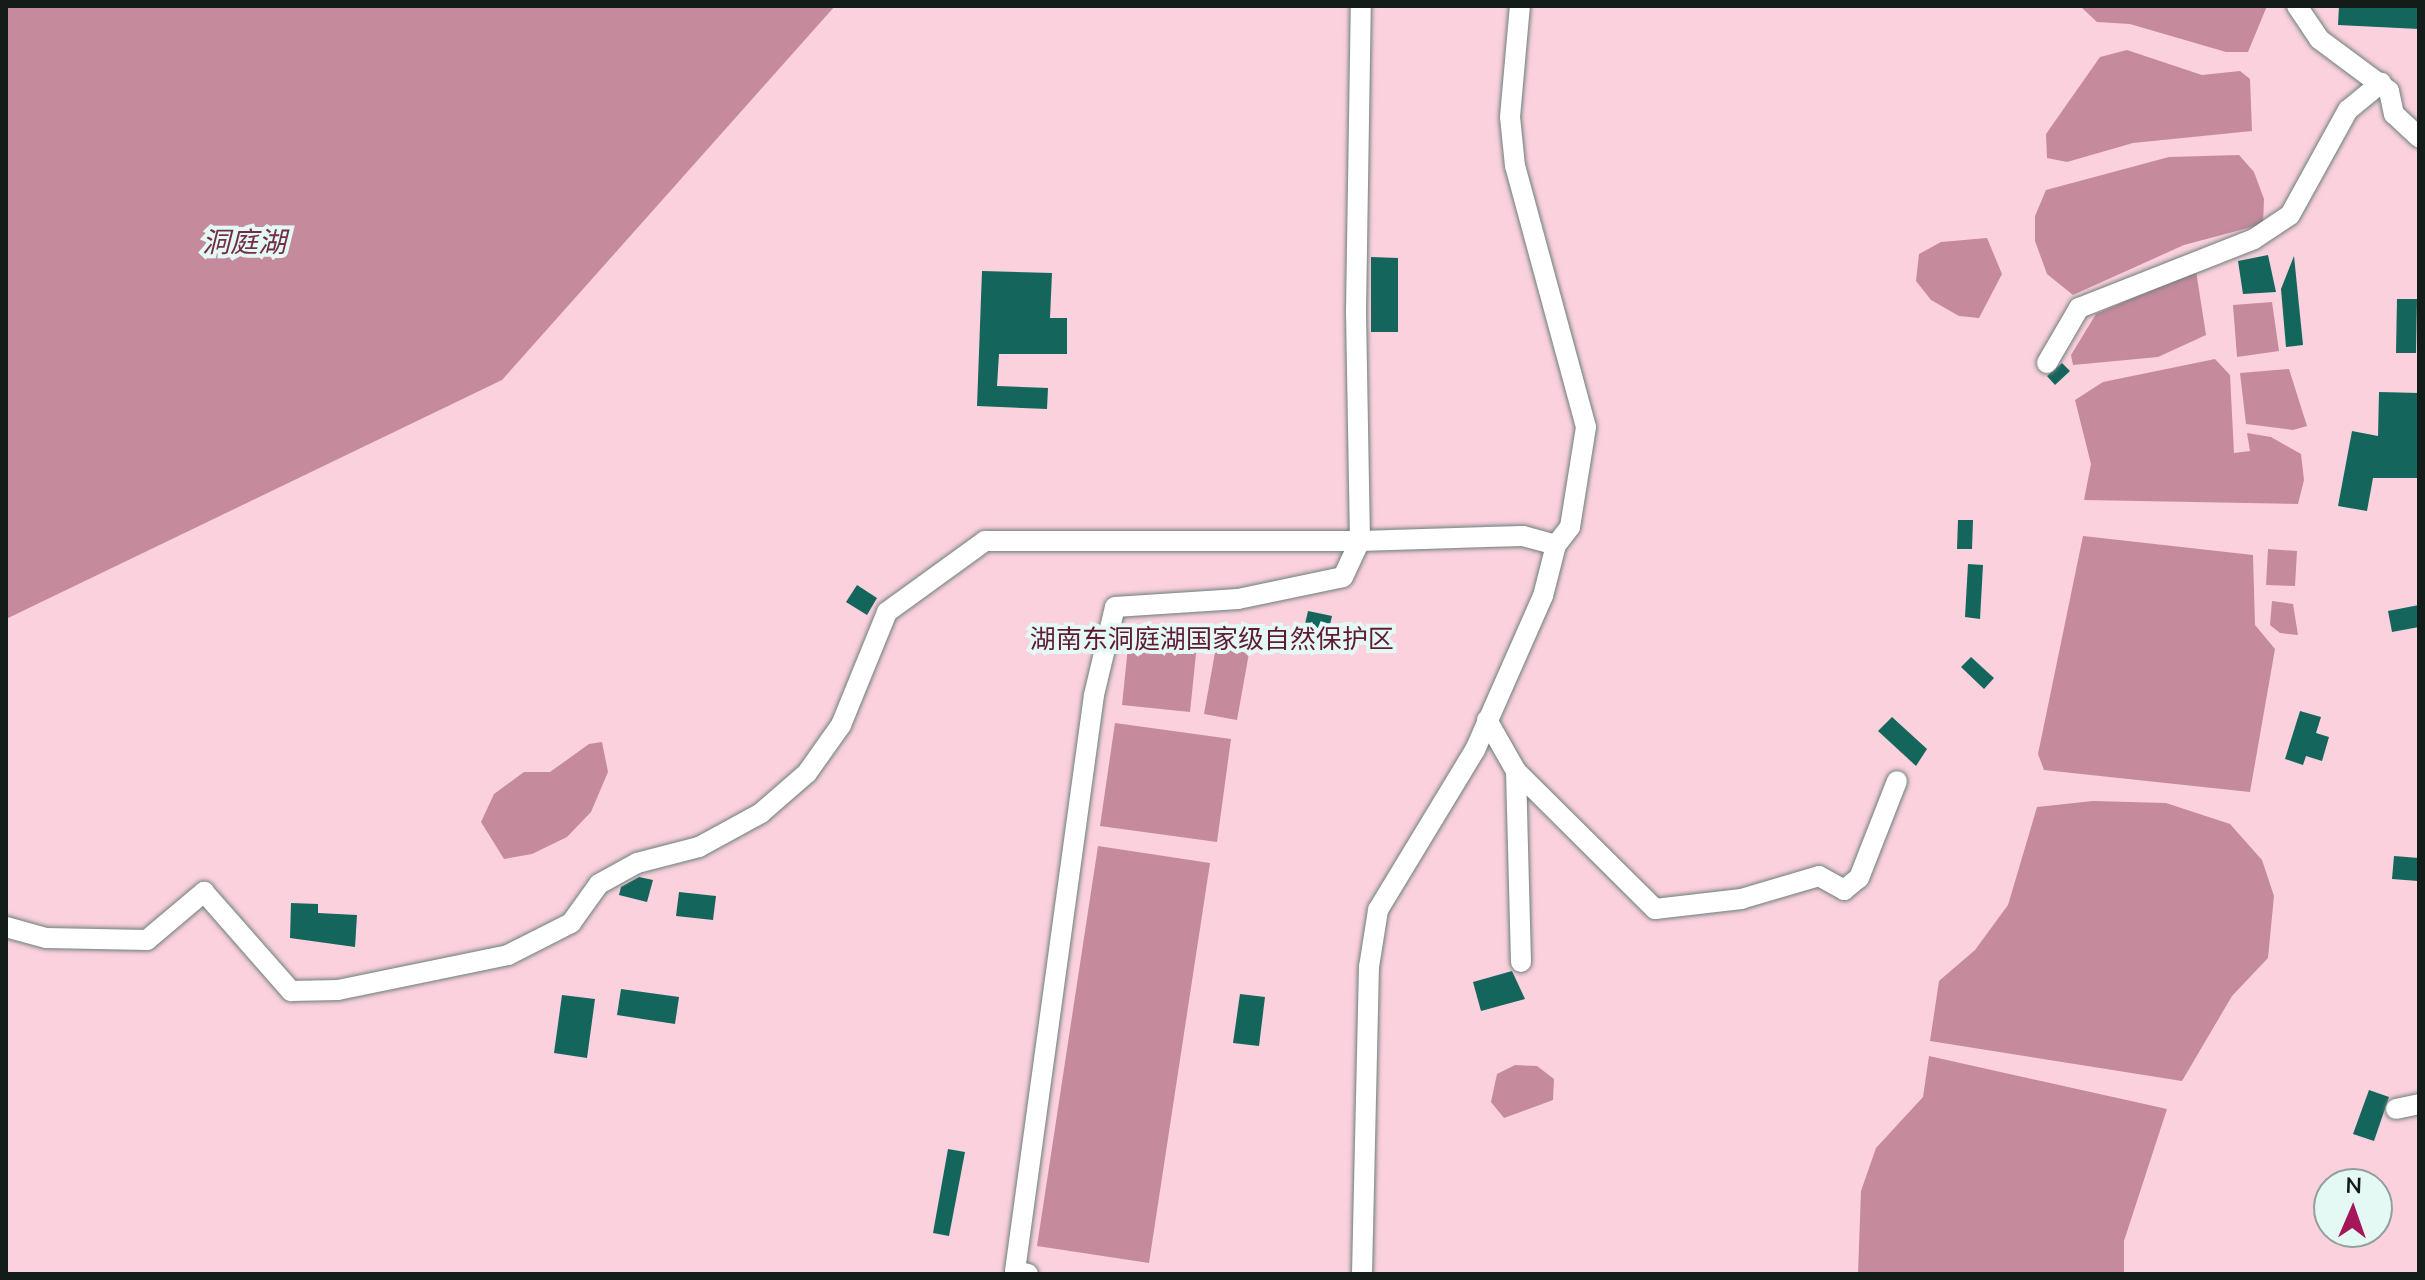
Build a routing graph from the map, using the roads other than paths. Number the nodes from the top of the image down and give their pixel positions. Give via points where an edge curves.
1 (1361, 6) edge
2 (1520, 6) edge
3 (2297, 6) edge
4 (2381, 83) junction
5 (2419, 137) edge
6 (2047, 363) dead end
7 (1360, 541) junction
8 (1556, 545) junction
9 (1487, 720) junction
10 (1516, 771) junction
11 (1897, 781) dead end
12 (6, 927) edge
13 (1521, 962) dead end
14 (2419, 1104) edge
15 (2396, 1109) dead end
16 (1028, 1274) edge
17 (1362, 1274) edge

1 - 7 street via 1356,311
2 - 8 street via 1510,117 1515,166 1586,427 1570,527
3 - 4 street via 2319,39
4 - 5 street via 2389,91 2394,114
4 - 6 street via 2348,110 2290,215 2254,239 2079,308
7 - 8 street via 1523,536
7 - 12 street via 985,541 887,612 841,725 807,773 773,803 699,847 637,863 599,884 571,923 508,955 338,990 291,991 204,892 147,940 46,938
7 - 16 street via 1343,577 1238,599 1115,607 1094,695 1015,1271
8 - 9 street via 1543,596
9 - 10 street
9 - 17 street via 1475,750 1378,910 1369,967
10 - 11 street via 1655,909 1741,899 1819,876 1844,890 1859,878
10 - 13 street
14 - 15 street

